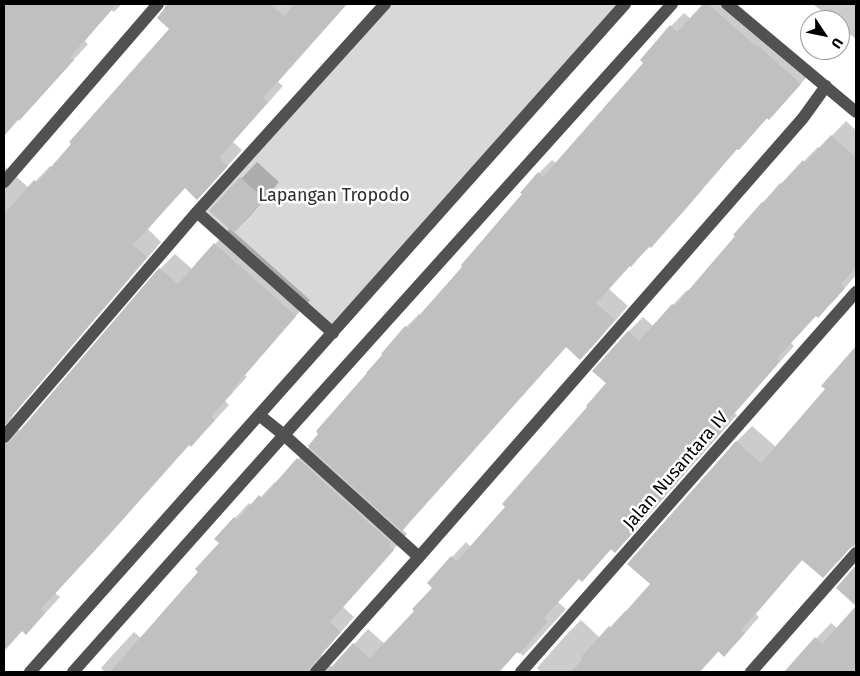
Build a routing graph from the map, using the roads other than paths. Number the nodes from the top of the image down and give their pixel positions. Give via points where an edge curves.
1 (158, 4) edge
2 (384, 4) edge
3 (625, 4) edge
4 (672, 4) edge
5 (727, 4) edge
6 (826, 86) junction
7 (856, 112) edge
8 (4, 182) edge
9 (197, 212) junction
10 (856, 292) edge
11 (333, 333) junction
12 (259, 415) junction
13 (284, 435) junction
14 (4, 437) edge
15 (856, 554) edge
16 (419, 557) junction
17 (30, 672) edge
18 (73, 672) edge
19 (316, 672) edge
20 (522, 672) edge
21 (751, 672) edge

1 - 8 street
2 - 9 street
3 - 11 street
4 - 13 street
5 - 6 street
6 - 7 street
6 - 16 street via 803,118
9 - 11 street
9 - 14 street
10 - 20 street, Jalan Nusantara IV
11 - 12 street
12 - 13 street
12 - 17 street
13 - 16 street
13 - 18 street
15 - 21 street
16 - 19 street

